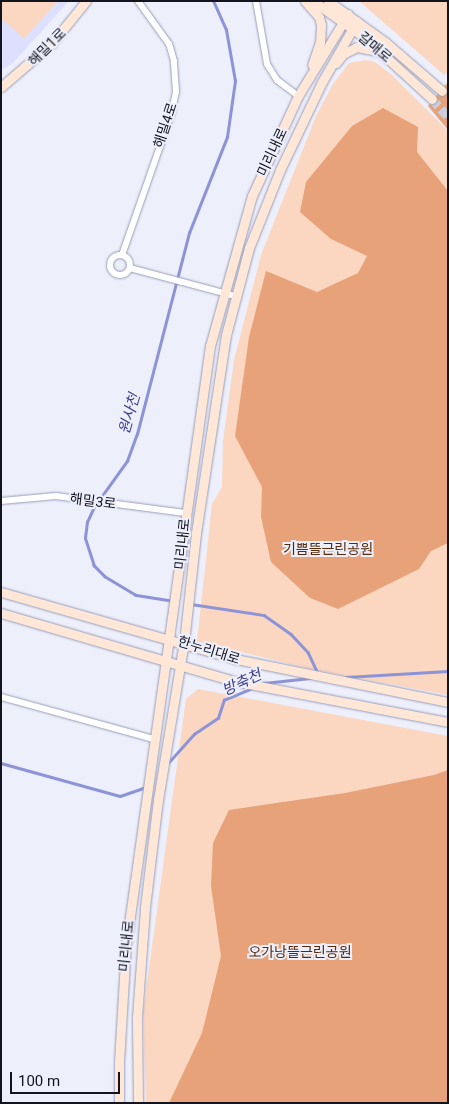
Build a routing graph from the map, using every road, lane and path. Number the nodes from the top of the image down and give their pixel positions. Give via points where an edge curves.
1 (86, 1) edge
2 (138, 1) edge
3 (256, 1) edge
4 (304, 1) edge
5 (313, 1) edge
6 (328, 1) edge
7 (346, 17) junction
8 (355, 24) junction
9 (394, 62) junction
10 (322, 82) junction
11 (305, 84) junction
12 (1, 86) edge
13 (442, 91) dead end
14 (298, 96) junction
15 (432, 99) tunnel mouth
16 (122, 255) junction
17 (130, 268) junction
18 (223, 293) junction
19 (235, 296) junction
20 (1, 501) edge
21 (185, 513) junction
22 (1, 592) edge
23 (1, 613) edge
24 (170, 638) junction
25 (184, 642) junction
26 (166, 660) junction
27 (180, 664) junction
28 (1, 697) edge
29 (448, 702) edge
30 (448, 722) edge
31 (153, 739) junction
32 (120, 1103) edge
33 (138, 1103) edge

1 - 12 street, 해밀1로 via 52,44
2 - 16 street, 해밀4로 via 168,44 175,69 176,92
3 - 14 street via 267,64 277,80
4 - 11 street via 319,17 321,33
5 - 7 street, 갈매로
6 - 7 street, 갈매로
7 - 8 street, 갈매로
7 - 11 street, 미리내로
8 - 9 street, 갈매로
8 - 10 street, 미리내로
8 - 13 street, 갈매로
9 - 10 street via 373,48 358,47 343,54
9 - 15 street, 갈매로
10 - 19 street, 미리내로 via 265,203
11 - 14 street, 미리내로
14 - 18 street, 미리내로 via 252,196
16 - 17 street via 129,260
16 - 17 street via 111,260 112,272 121,276
17 - 18 street
18 - 19 street
18 - 21 street, 미리내로 via 210,346
19 - 25 street, 미리내로 via 218,373
20 - 21 street, 해밀3로 via 78,498
21 - 24 street, 미리내로
22 - 24 street, 한누리대로
23 - 26 street, 한누리대로
24 - 25 street, 한누리대로
24 - 26 street, 미리내로
25 - 27 street, 미리내로
25 - 29 street, 한누리대로 via 236,659
26 - 27 street, 한누리대로
26 - 31 street, 미리내로
27 - 30 street, 한누리대로 via 233,681
27 - 33 street, 미리내로 via 158,800 139,981
28 - 31 street
31 - 32 street, 미리내로 via 124,963

